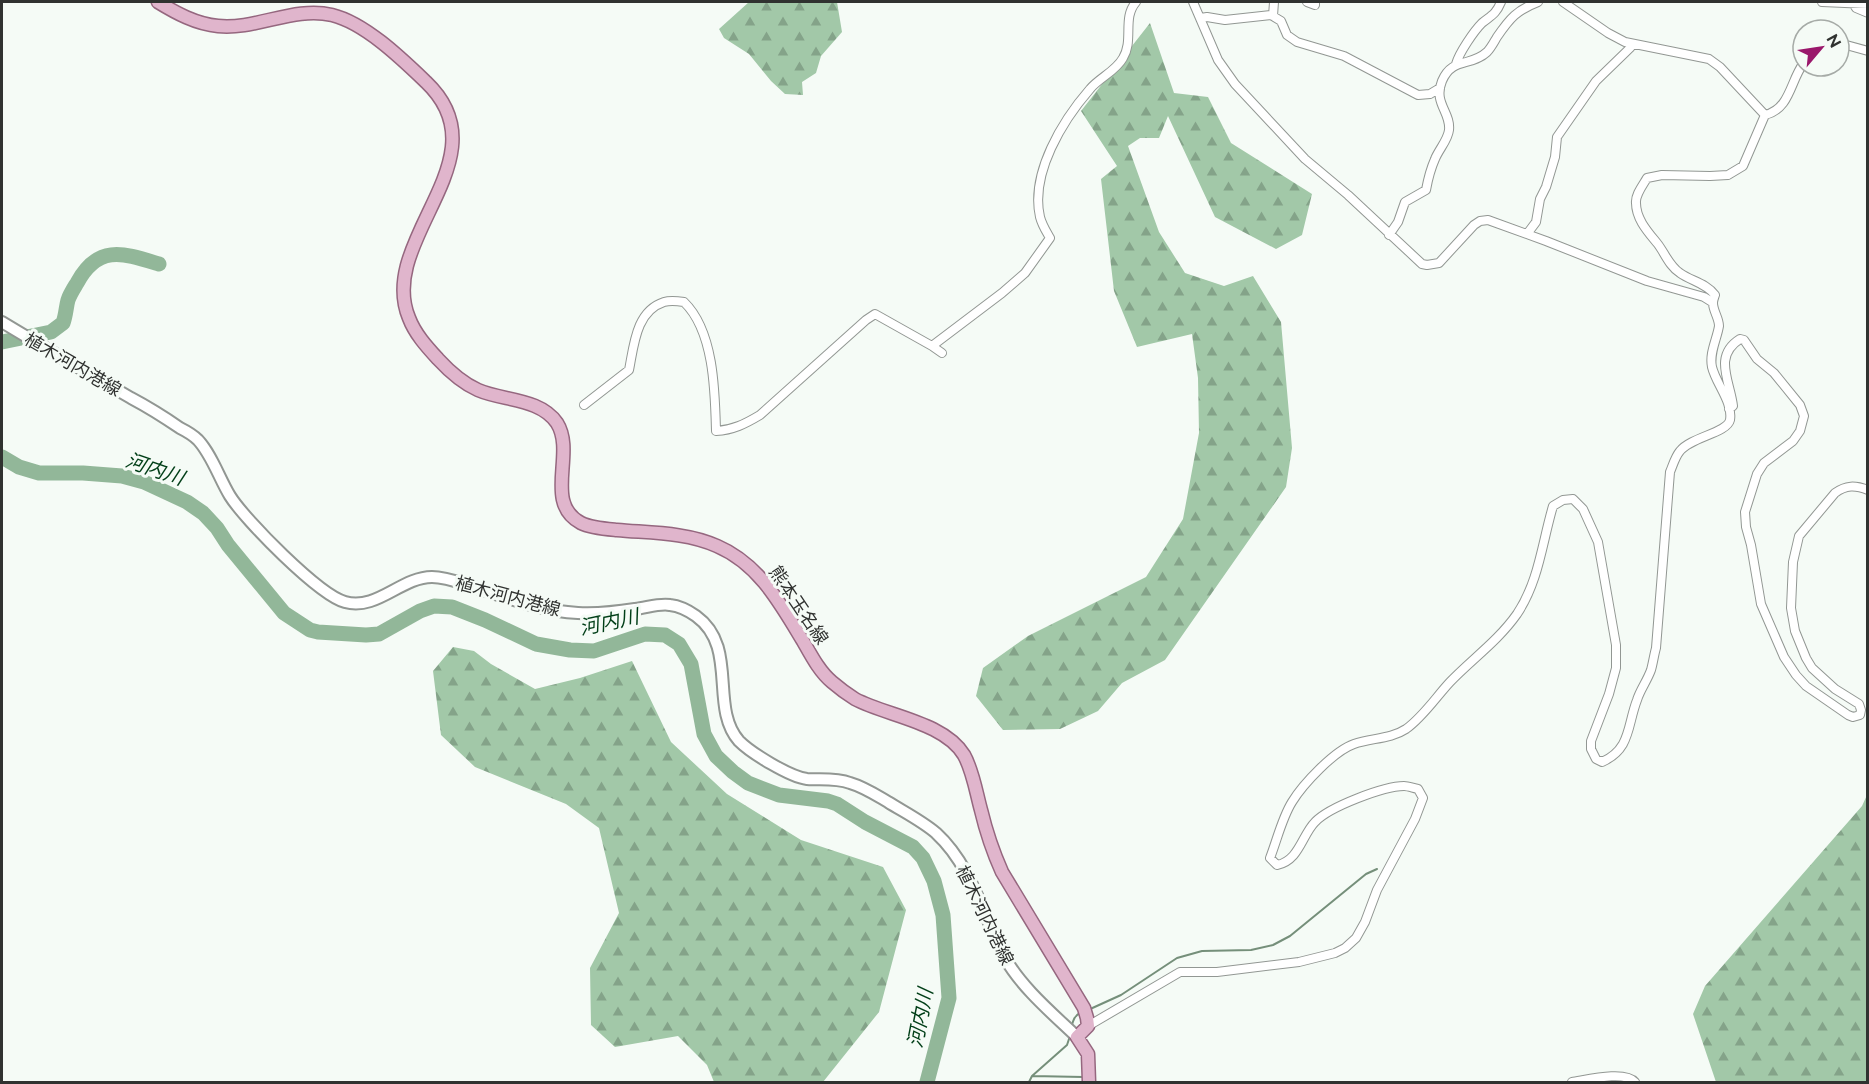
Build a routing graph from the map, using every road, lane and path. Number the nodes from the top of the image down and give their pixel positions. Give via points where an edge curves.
1 (158, 2) edge
2 (1136, 2) edge
3 (1193, 2) edge
4 (1274, 2) edge
5 (1308, 2) edge
6 (1315, 2) edge
7 (1501, 2) edge
8 (1538, 2) edge
9 (1563, 2) edge
10 (1822, 2) edge
11 (1853, 3) junction
12 (1868, 4) edge
13 (1868, 13) edge
14 (1273, 16) junction
15 (1201, 18) junction
16 (1632, 45) junction
17 (1851, 46) edge
18 (1868, 51) edge
19 (1456, 64) junction
20 (1796, 78) edge
21 (1440, 87) junction
22 (1765, 115) junction
23 (1527, 234) junction
24 (1389, 235) junction
25 (1712, 302) junction
26 (2, 322) edge
27 (932, 346) junction
28 (942, 353) dead end
29 (584, 405) dead end
30 (1729, 409) junction
31 (1868, 490) edge
32 (1088, 1026) junction
33 (1077, 1036) junction
34 (1089, 1083) edge
35 (1572, 1083) edge
36 (1635, 1083) edge

1 - 32 main road, 熊本玉名線 via 178,14 219,26 309,13 331,15 347,20 384,46 429,84 443,103 453,135 451,160 406,267 404,300 418,335 462,382 526,403 555,420 563,440 563,499 568,513 581,523 701,540 738,557 768,587 832,682 853,698 940,733 963,753 1002,872 1084,1008
2 - 27 street via 1130,12 1128,48 1122,61 1096,82 1068,116 1049,154 1039,199 1040,217 1050,238 1025,273
3 - 15 street
4 - 14 street
5 - 6 street
7 - 19 street
8 - 19 street via 1510,19 1486,52
9 - 16 street via 1618,40
10 - 11 street
11 - 12 street
11 - 13 street
14 - 15 street
14 - 21 street via 1297,42 1344,56 1418,95 1430,94
15 - 24 street via 1218,60 1235,84 1305,159
16 - 22 street via 1709,59
16 - 23 street via 1596,81 1557,137 1536,222
17 - 18 street
19 - 21 street via 1446,73
20 - 22 street via 1780,108
21 - 24 street via 1440,103 1449,122 1447,136 1431,168 1426,190 1405,202
22 - 25 street via 1743,166 1728,175 1647,178 1635,201 1638,216 1662,253 1676,271 1710,288 1715,295
23 - 24 street via 1480,220 1439,263 1427,265
23 - 25 street
25 - 30 street via 1719,323 1711,361
26 - 33 main road, 植木河内港線 via 197,439 244,514 332,597 345,602 366,602 434,576 552,611 598,614 668,604 694,615 711,632 717,645 729,723 746,748 798,777 848,782 867,790 937,834 964,867 1006,961 1020,981
27 - 28 street
27 - 29 street via 875,314 760,415 744,425 716,431 715,388 705,338 684,302 666,301 643,317 629,370
30 - 31 street via 1734,406 1725,356 1740,339 1774,373 1800,405 1804,416 1793,441 1764,463 1745,512 1761,604 1796,675 1853,717 1860,715 1859,704 1812,668 1795,631 1791,608 1793,562 1800,536 1835,493 1851,486
30 - 32 street via 1727,426 1693,440 1674,459 1656,648 1651,670 1636,700 1629,734 1612,758 1602,762 1591,749 1616,668 1616,645 1599,542 1583,509 1573,500 1563,500 1553,506 1542,555 1517,614 1485,651 1406,729 1351,745 1335,755 1290,804 1270,858 1277,865 1293,857 1313,823 1343,804 1405,786 1418,789 1423,798 1356,938 1335,953 1299,962 1217,972 1180,972
32 - 33 main road
33 - 34 main road via 1088,1054
35 - 36 street via 1622,1076

